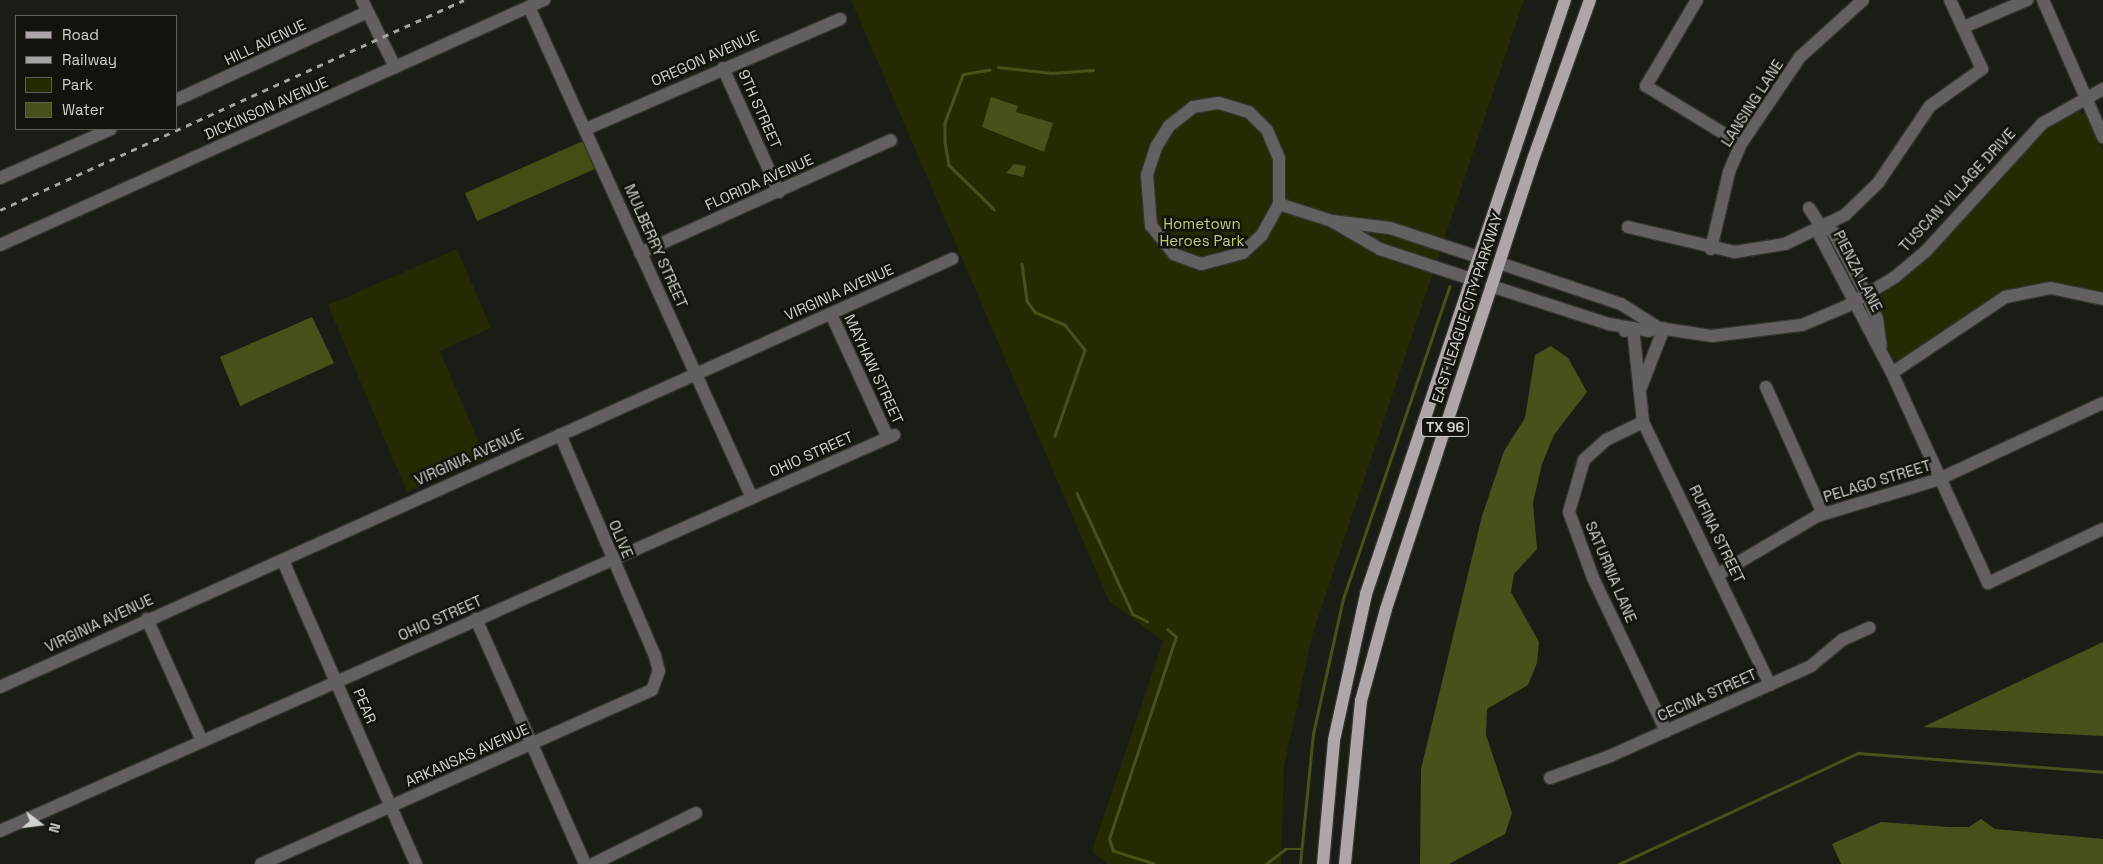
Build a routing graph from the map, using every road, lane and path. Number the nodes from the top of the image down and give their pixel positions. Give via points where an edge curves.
1 (544, 0) edge
2 (1560, 0) edge
3 (1565, 0) edge
4 (1590, 0) edge
5 (1697, 0) edge
6 (1863, 0) edge
7 (1950, 0) edge
8 (2027, 0) edge
9 (2043, 0) edge
10 (364, 6) edge
11 (529, 7) junction
12 (840, 19) dead end
13 (1964, 28) junction
14 (1554, 31) junction
15 (395, 67) junction
16 (723, 68) junction
17 (2103, 89) edge
18 (2085, 97) junction
19 (178, 99) edge
20 (586, 129) junction
21 (109, 130) edge
22 (2103, 137) edge
23 (891, 140) dead end
24 (1741, 144) junction
25 (0, 178) edge
26 (779, 192) junction
27 (1279, 204) junction
28 (1809, 208) dead end
29 (1332, 221) junction
30 (1820, 225) junction
31 (1628, 227) dead end
32 (1415, 236) junction
33 (0, 245) edge
34 (1711, 249) junction
35 (640, 253) junction
36 (1478, 257) junction
37 (1408, 258) junction
38 (952, 259) dead end
39 (1499, 264) junction
40 (1471, 279) junction
41 (1491, 286) junction
42 (1866, 294) junction
43 (2103, 299) edge
44 (1854, 301) junction
45 (831, 314) junction
46 (1633, 328) junction
47 (1661, 328) junction
48 (1881, 352) junction
49 (1892, 373) junction
50 (696, 375) junction
51 (1766, 386) dead end
52 (1638, 397) junction
53 (2103, 403) edge
54 (1643, 422) junction
55 (560, 434) junction
56 (891, 436) joint
57 (1938, 480) junction
58 (752, 498) junction
59 (1823, 514) junction
60 (2103, 529) edge
61 (612, 560) junction
62 (284, 561) junction
63 (1719, 574) junction
64 (147, 619) junction
65 (476, 620) junction
66 (1869, 628) dead end
67 (655, 656) joint
68 (337, 681) junction
69 (1770, 685) junction
70 (0, 687) edge
71 (1666, 731) junction
72 (202, 741) junction
73 (532, 744) junction
74 (1550, 778) dead end
75 (391, 806) junction
76 (696, 813) dead end
77 (0, 831) edge
78 (261, 864) edge
79 (416, 864) edge
80 (585, 864) edge
81 (593, 864) edge
82 (1323, 864) edge
83 (1344, 864) edge

1 - 11 street, DICKINSON AVENUE
2 - 14 main road
3 - 14 main road, EAST LEAGUE CITY PARKWAY / TX 96
4 - 39 main road, EAST LEAGUE CITY PARKWAY / TX 96
5 - 24 street via 1646,86
6 - 24 street, LANSING LANE via 1800,58
7 - 13 street
8 - 13 street
9 - 18 street
10 - 15 street
10 - 19 street, HILL AVENUE
11 - 15 street, DICKINSON AVENUE
11 - 20 street, MULBERRY STREET
12 - 16 street, OREGON AVENUE
13 - 30 street via 1982,69 1930,106 1865,198
14 - 36 main road, EAST LEAGUE CITY PARKWAY / TX 96
15 - 33 street, DICKINSON AVENUE
16 - 20 street, OREGON AVENUE
16 - 26 street, 9TH STREET
17 - 18 street, TUSCAN VILLAGE DRIVE
18 - 22 street
18 - 42 street, TUSCAN VILLAGE DRIVE via 2043,123 1926,251 1895,277
20 - 35 street, MULBERRY STREET
21 - 25 street
23 - 26 street, FLORIDA AVENUE
24 - 34 street, LANSING LANE via 1729,172
26 - 35 street, FLORIDA AVENUE
27 - 27 street via 1281,174 1275,145 1258,118 1238,107 1219,103 1193,107 1169,126 1152,157 1146,185 1151,226 1169,249 1194,263 1220,263 1243,253 1262,235
27 - 29 street
28 - 30 street
29 - 32 street via 1374,225
29 - 37 street via 1367,244
30 - 34 street via 1766,249
30 - 42 street, PIENZA LANE via 1833,232
30 - 44 street, PIENZA LANE via 1820,236
31 - 34 street
32 - 36 street
32 - 37 street
35 - 50 street, MULBERRY STREET
36 - 39 main road
36 - 40 main road, EAST LEAGUE CITY PARKWAY / TX 96
37 - 40 street
38 - 45 street, VIRGINIA AVENUE
39 - 41 main road, EAST LEAGUE CITY PARKWAY / TX 96
39 - 47 street, TUSCAN VILLAGE DRIVE via 1621,304
40 - 41 main road
40 - 82 main road, EAST LEAGUE CITY PARKWAY / TX 96 via 1357,628 1334,740
41 - 46 street, TUSCAN VILLAGE DRIVE via 1561,310
41 - 83 main road, EAST LEAGUE CITY PARKWAY / TX 96 via 1389,600 1361,701
42 - 44 street, TUSCAN VILLAGE DRIVE
42 - 48 street, PIENZA LANE via 1877,319
43 - 49 street via 2051,288 2005,298
44 - 47 street, TUSCAN VILLAGE DRIVE via 1802,325 1759,332 1712,336
44 - 48 street, PIENZA LANE
45 - 50 street, VIRGINIA AVENUE
45 - 56 street, MAYHAW STREET
46 - 47 street, TUSCAN VILLAGE DRIVE
46 - 52 street, RUFINA STREET
47 - 52 street
48 - 49 street, PIENZA LANE
49 - 57 street, PIENZA LANE
50 - 55 street, VIRGINIA AVENUE
50 - 58 street, MULBERRY STREET
51 - 59 street
52 - 54 street, RUFINA STREET
53 - 57 street, PELAGO STREET
54 - 63 street, RUFINA STREET
54 - 71 street, SATURNIA LANE via 1606,440 1584,460 1569,512 1593,578
55 - 61 street, OLIVE
55 - 62 street, VIRGINIA AVENUE
56 - 58 street, OHIO STREET
57 - 59 street, PELAGO STREET
57 - 60 street, PIENZA LANE via 1988,583
58 - 61 street, OHIO STREET
59 - 63 street, PELAGO STREET
61 - 65 street, OHIO STREET
61 - 67 street, OLIVE
62 - 64 street, VIRGINIA AVENUE
62 - 68 street, PEAR
63 - 69 street, RUFINA STREET
64 - 70 street, VIRGINIA AVENUE
64 - 72 street
65 - 68 street, OHIO STREET
65 - 73 street
66 - 69 street, CECINA STREET via 1842,640 1811,666
67 - 73 street, ARKANSAS AVENUE via 658,678 648,694
68 - 72 street, OHIO STREET
68 - 75 street, PEAR
69 - 71 street, CECINA STREET
71 - 74 street, CECINA STREET
72 - 77 street, OHIO STREET
73 - 75 street, ARKANSAS AVENUE
73 - 80 street
75 - 78 street, ARKANSAS AVENUE
75 - 79 street, PEAR
76 - 81 street

